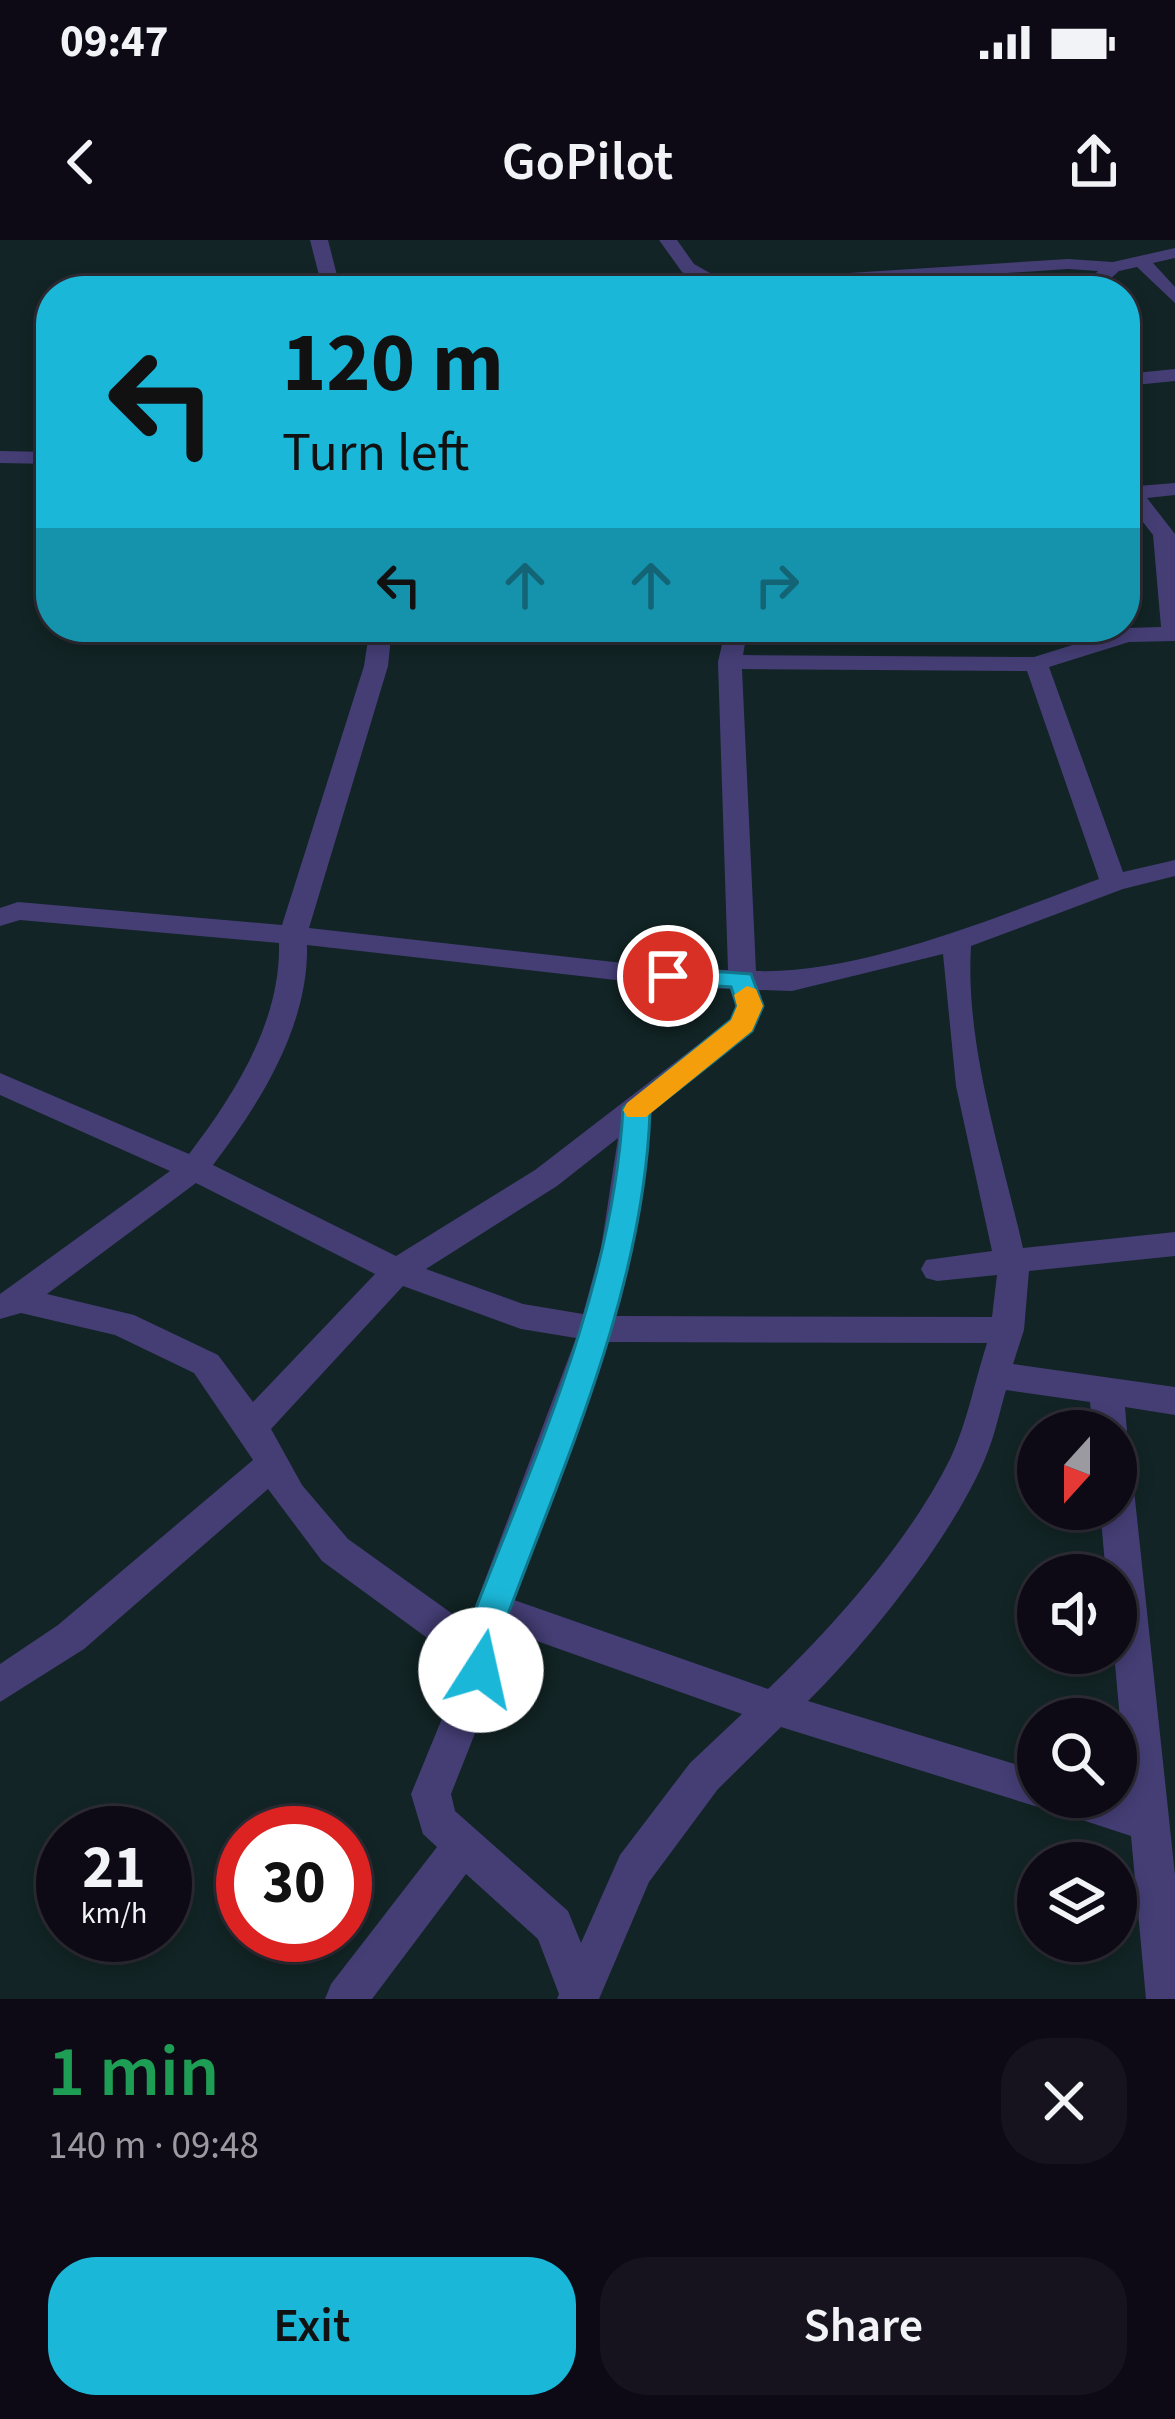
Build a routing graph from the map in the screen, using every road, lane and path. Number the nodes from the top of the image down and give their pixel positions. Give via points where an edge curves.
1 (320, 240) edge
2 (668, 240) edge
3 (1175, 253) edge
4 (1139, 258) junction
5 (1113, 267) junction
6 (328, 276) edge
7 (701, 276) edge
8 (894, 276) edge
9 (1102, 276) edge
10 (1175, 298) edge
11 (1175, 375) edge
12 (1140, 378) edge
13 (0, 458) edge
14 (36, 458) edge
15 (1175, 489) edge
16 (1140, 492) edge
17 (1140, 506) edge
18 (1174, 634) edge
19 (1140, 635) edge
20 (379, 642) edge
21 (734, 642) edge
22 (1105, 642) edge
23 (730, 662) junction
24 (1036, 664) junction
25 (1175, 868) edge
26 (1114, 883) junction
27 (6, 912) edge
28 (293, 934) junction
29 (958, 941) junction
30 (742, 980) junction
31 (0, 1083) edge
32 (636, 1108) junction
33 (194, 1169) junction
34 (1175, 1244) edge
35 (1010, 1262) junction
36 (937, 1269) dead end
37 (398, 1271) junction
38 (8, 1306) edge
39 (596, 1329) junction
40 (1007, 1330) junction
41 (994, 1375) junction
42 (1106, 1391) junction
43 (1175, 1401) edge
44 (1108, 1410) edge
45 (253, 1426) junction
46 (273, 1464) junction
47 (1120, 1530) edge
48 (492, 1609) junction
49 (476, 1652) junction
50 (0, 1685) edge
51 (774, 1708) junction
52 (1017, 1783) edge
53 (1134, 1818) edge
54 (1150, 1823) junction
55 (462, 1846) junction
56 (578, 1995) edge
57 (346, 1999) edge
58 (1167, 1999) edge

1 - 6 street
2 - 7 street
3 - 4 street
4 - 5 street
4 - 10 street
5 - 8 street
5 - 9 street
11 - 12 street
13 - 14 street
15 - 16 street
17 - 18 street via 1164,534
18 - 19 street
20 - 28 street
21 - 23 street
22 - 24 street
23 - 24 street
23 - 30 street
24 - 26 street
25 - 26 street
26 - 29 street
27 - 28 street
28 - 30 street
28 - 33 street via 294,982 246,1101
29 - 30 street via 792,982
29 - 35 street via 970,1086
30 - 32 street via 750,1006 742,1025
31 - 33 street
32 - 37 street via 546,1178
32 - 39 street via 634,1161
33 - 37 street
33 - 38 street
34 - 35 street
35 - 36 street
35 - 40 street
37 - 39 street via 521,1316
37 - 45 street
38 - 45 street via 122,1324 206,1364
39 - 40 street
39 - 48 street
40 - 41 street
41 - 42 street
41 - 51 street via 968,1459 923,1534 822,1662
42 - 43 street
42 - 44 street
45 - 46 street
46 - 49 street via 335,1550
46 - 50 street via 71,1636
47 - 54 street
48 - 49 street
48 - 51 street
49 - 55 street via 481,1670 431,1794 437,1821
51 - 52 street
51 - 56 street via 704,1776 634,1869
53 - 54 street
54 - 58 street
55 - 56 street via 553,1925
55 - 57 street

